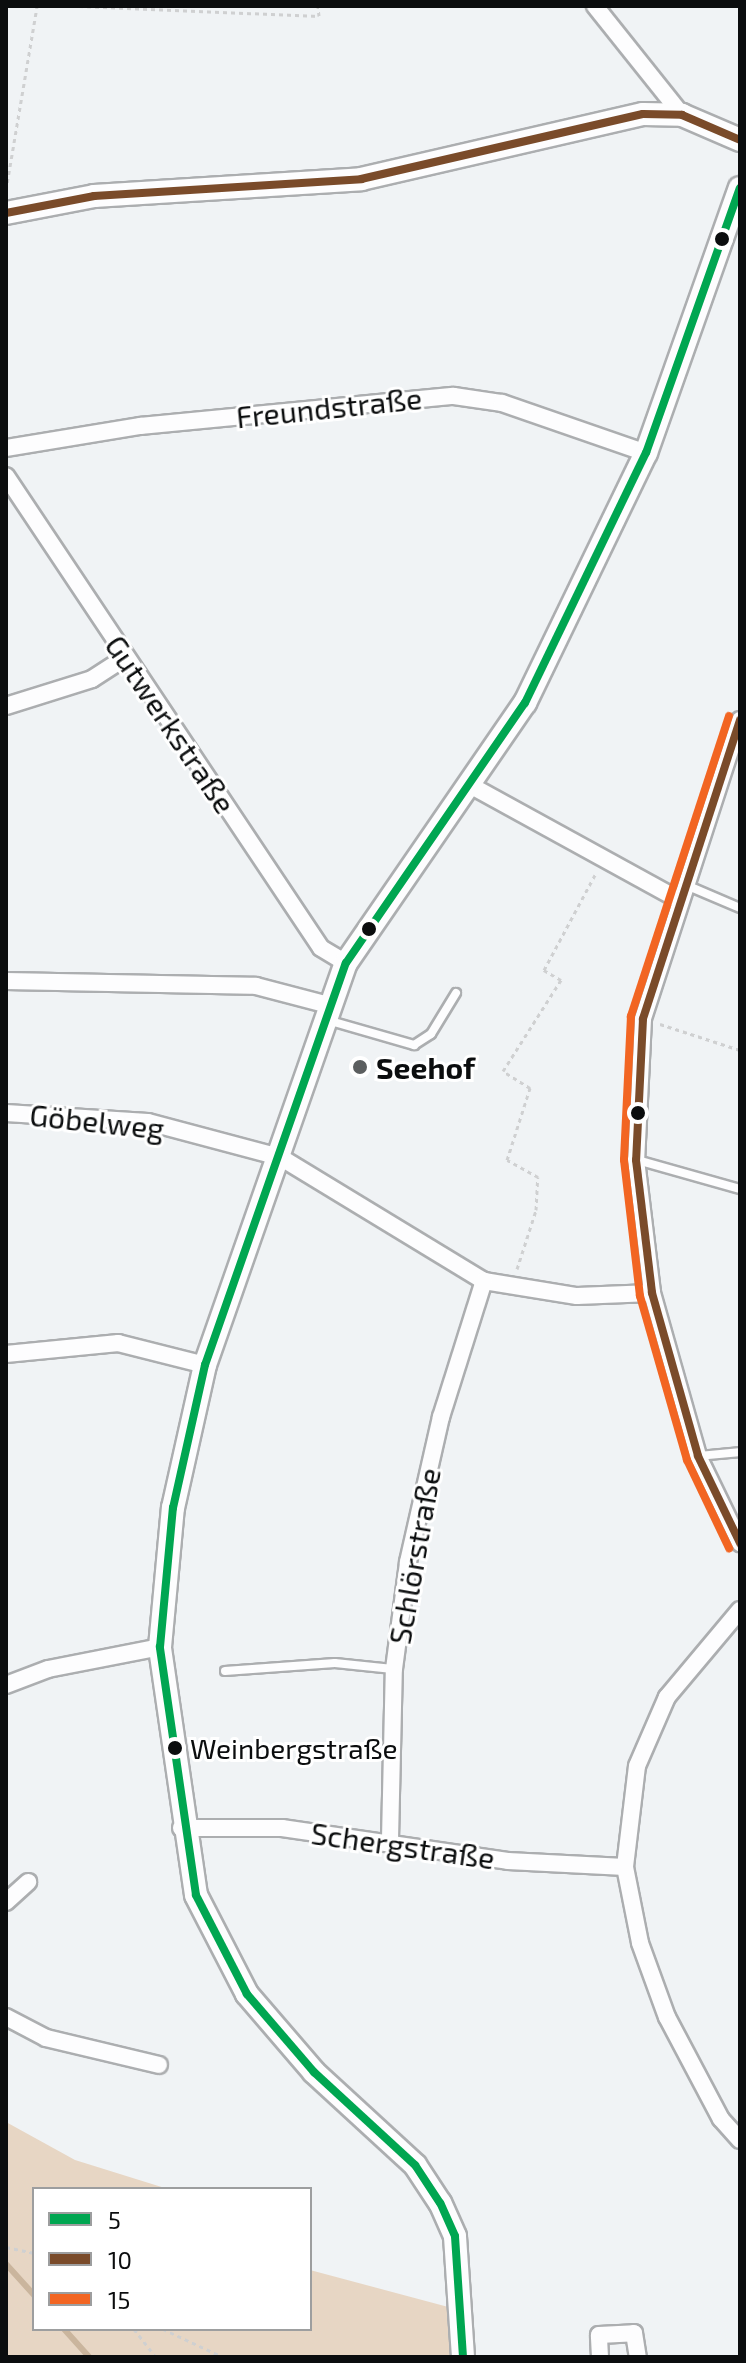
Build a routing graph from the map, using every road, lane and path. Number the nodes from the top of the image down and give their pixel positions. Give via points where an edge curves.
1 (37, 6) edge
2 (79, 6) edge
3 (318, 6) edge
4 (595, 6) edge
5 (682, 115) junction
6 (740, 140) edge
7 (740, 188) edge
8 (6, 190) edge
9 (6, 213) edge
10 (6, 448) edge
11 (646, 453) junction
12 (6, 476) edge
13 (126, 657) junction
14 (6, 706) edge
15 (740, 720) edge
16 (470, 785) junction
17 (602, 863) junction
18 (680, 891) junction
19 (740, 908) edge
20 (342, 973) junction
21 (6, 981) edge
22 (456, 993) dead end
23 (327, 1012) junction
24 (643, 1019) junction
25 (740, 1050) edge
26 (6, 1113) edge
27 (280, 1157) junction
28 (636, 1160) junction
29 (740, 1189) edge
30 (484, 1281) junction
31 (512, 1288) junction
32 (652, 1293) junction
33 (6, 1354) edge
34 (205, 1365) junction
35 (740, 1452) edge
36 (698, 1456) junction
37 (740, 1543) edge
38 (740, 1610) edge
39 (160, 1647) junction
40 (394, 1669) junction
41 (225, 1671) dead end
42 (6, 1685) edge
43 (181, 1828) junction
44 (390, 1839) junction
45 (625, 1867) junction
46 (28, 1882) dead end
47 (6, 1902) edge
48 (6, 2017) edge
49 (159, 2065) dead end
50 (740, 2140) edge
51 (6, 2247) edge
52 (32, 2253) edge
53 (136, 2331) edge
54 (167, 2331) edge
55 (156, 2357) edge
56 (223, 2357) edge
57 (463, 2357) edge
58 (600, 2357) edge
59 (638, 2357) edge

1 - 8 path
2 - 3 path via 319,16
4 - 5 street
5 - 6 street
5 - 9 street via 643,114 361,179 94,196
7 - 11 street
10 - 11 street, Freundstraße via 140,426 454,396 502,403
11 - 16 street via 525,703
12 - 13 street, Gutwerkstraße
13 - 14 street via 92,679
13 - 20 street, Gutwerkstraße
15 - 18 street
16 - 17 street
16 - 20 street
17 - 18 street
17 - 31 path via 544,970 561,980 503,1071 530,1088 507,1160 538,1177 536,1210
18 - 19 lane
18 - 24 street
20 - 23 street
21 - 23 street via 256,986
22 - 23 lane via 431,1034 414,1045
23 - 27 street
24 - 25 path
24 - 28 street
26 - 27 street, Göbelweg via 148,1122
27 - 30 street, Göbelweg
27 - 34 street
28 - 29 lane
28 - 32 street
30 - 31 street, Göbelweg
30 - 40 street, Schlörstraße via 441,1417 408,1562
31 - 32 street, Göbelweg via 577,1296
32 - 36 street
33 - 34 street via 118,1343
34 - 39 street via 173,1508
35 - 36 lane
36 - 37 street
38 - 45 street via 667,1697 637,1766
39 - 42 street via 48,1669
39 - 43 street
40 - 41 lane via 335,1663
40 - 44 street, Schlörstraße
43 - 44 street, Schergstraße via 282,1828
43 - 57 street via 196,1895 247,1994 314,2072 415,2165 440,2203 455,2236
44 - 45 street, Schergstraße via 508,1861
45 - 50 street via 640,1943 667,2017 721,2119
46 - 47 street
48 - 49 street via 46,2038
51 - 52 path
53 - 55 path
54 - 56 path
58 - 59 street via 599,2335 634,2333

